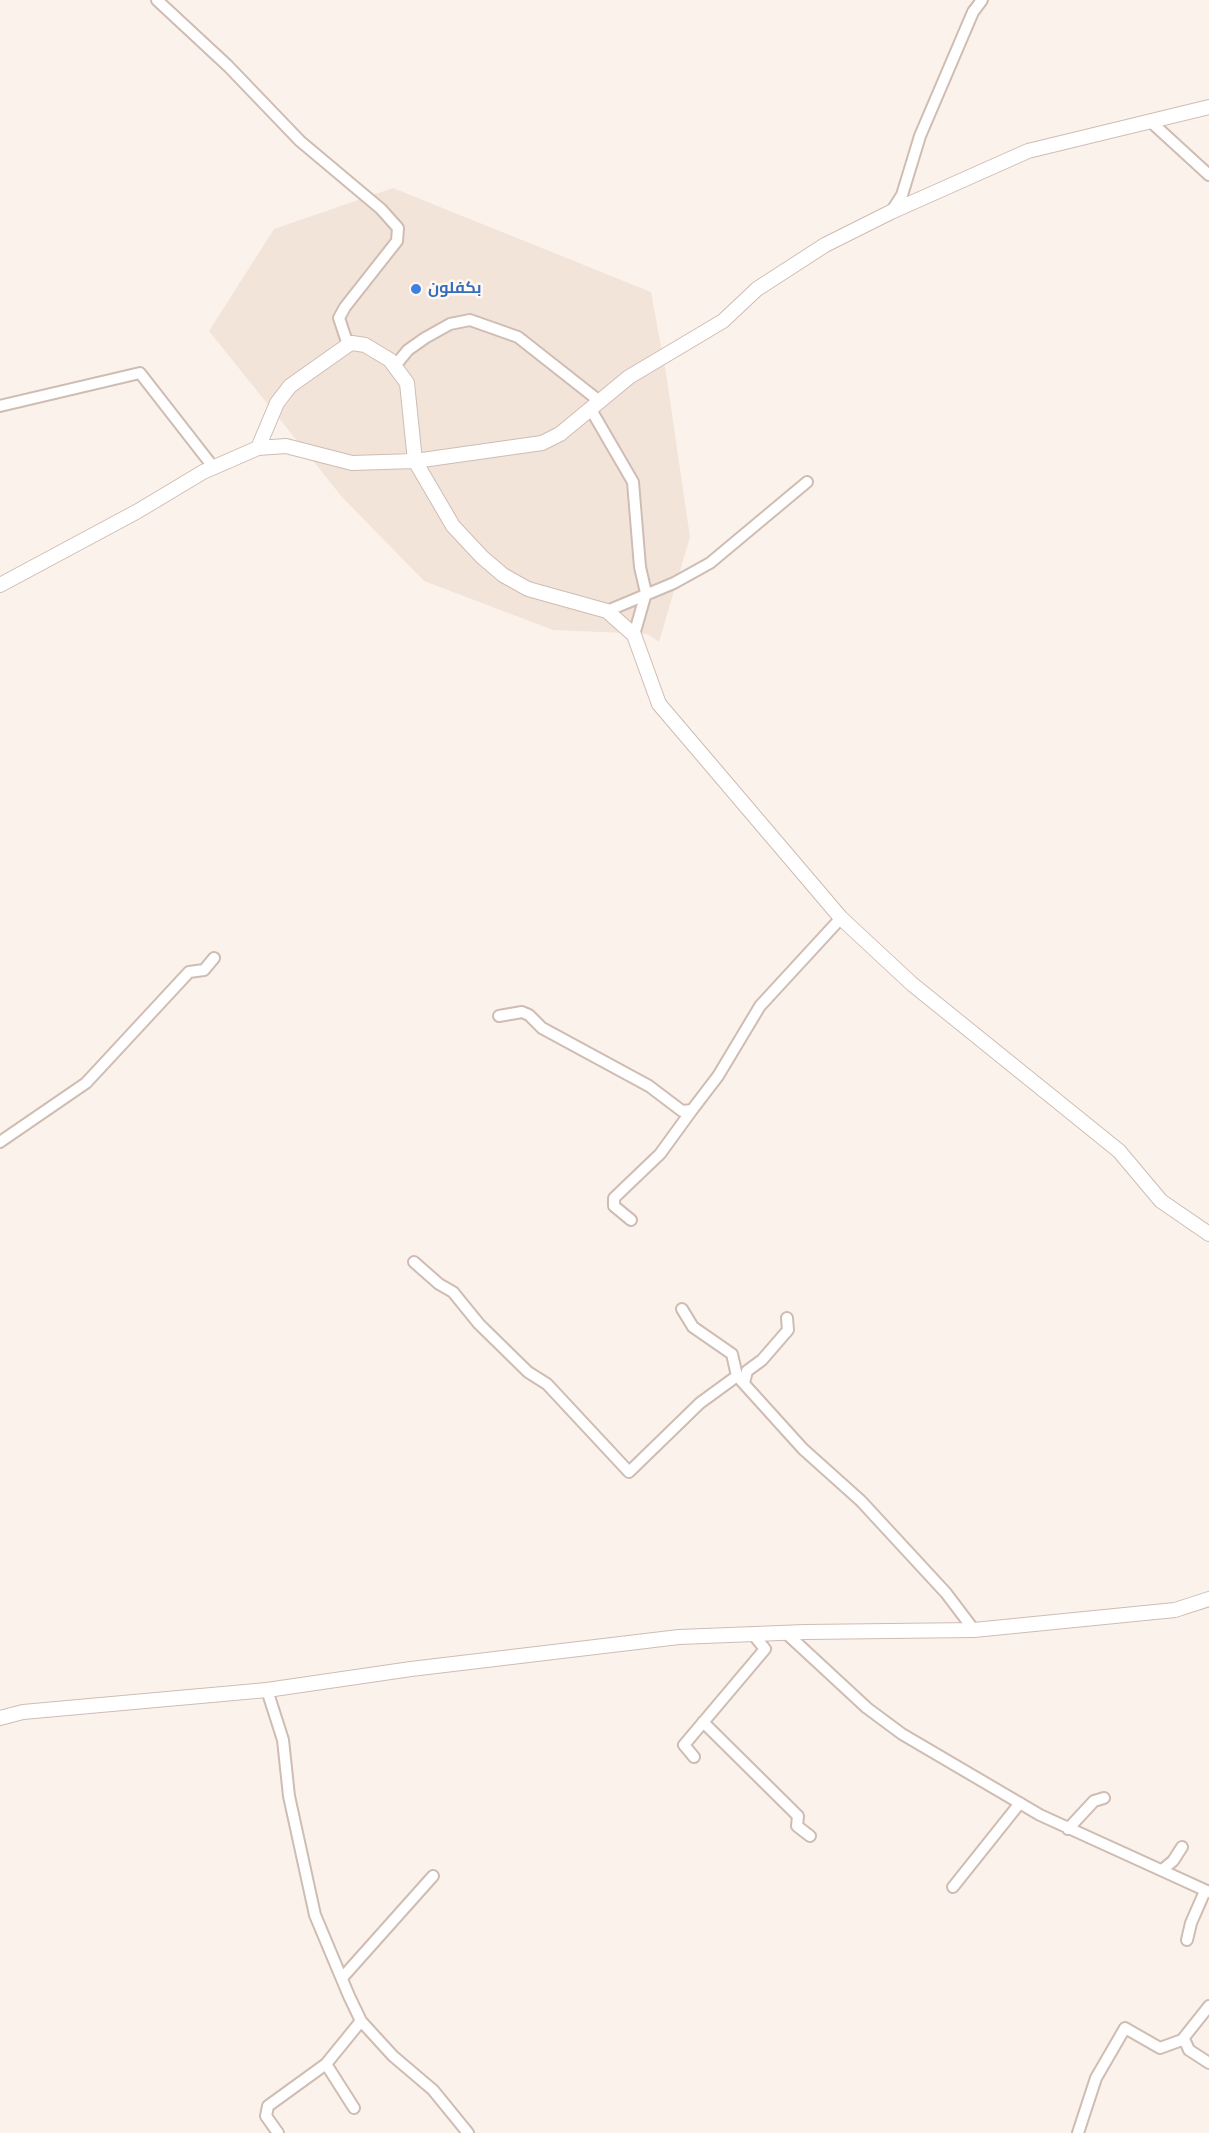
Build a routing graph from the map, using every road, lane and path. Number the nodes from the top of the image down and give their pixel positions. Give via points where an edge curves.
1 (157, 0) edge
2 (982, 0) edge
3 (1209, 107) edge
4 (1150, 120) junction
5 (1209, 176) edge
6 (891, 212) junction
7 (348, 345) junction
8 (394, 367) junction
9 (594, 404) junction
10 (0, 406) edge
11 (258, 448) junction
12 (415, 461) junction
13 (214, 468) junction
14 (807, 482) dead end
15 (0, 585) edge
16 (646, 593) junction
17 (607, 611) junction
18 (634, 635) junction
19 (841, 918) junction
20 (214, 958) dead end
21 (499, 1016) dead end
22 (692, 1110) junction
23 (0, 1142) edge
24 (631, 1220) dead end
25 (1209, 1234) edge
26 (414, 1262) dead end
27 (682, 1310) dead end
28 (787, 1318) dead end
29 (740, 1380) junction
30 (1209, 1599) edge
31 (974, 1630) junction
32 (752, 1633) junction
33 (786, 1633) junction
34 (267, 1690) junction
35 (0, 1718) edge
36 (703, 1722) junction
37 (694, 1757) dead end
38 (1104, 1798) dead end
39 (1020, 1803) junction
40 (1068, 1829) junction
41 (810, 1836) dead end
42 (1182, 1847) dead end
43 (1162, 1870) junction
44 (433, 1876) dead end
45 (953, 1887) dead end
46 (1207, 1892) edge
47 (1187, 1940) dead end
48 (342, 1978) junction
49 (1209, 2006) edge
50 (361, 2021) junction
51 (1184, 2039) junction
52 (1209, 2062) edge
53 (326, 2064) junction
54 (354, 2108) dead end
55 (278, 2133) edge
56 (468, 2133) edge
57 (1078, 2133) edge

1 - 7 street via 307,147 398,228 397,241 339,318
2 - 6 street via 920,136 902,195
3 - 4 street
4 - 5 street
4 - 6 street via 1028,151
6 - 9 street via 825,245 757,289 723,321 629,377
7 - 8 street via 365,345 390,360
7 - 11 street via 290,386 277,403
8 - 9 street via 425,338 450,324 470,320 518,338
8 - 12 street via 407,383
9 - 12 street via 560,434 542,443
9 - 16 street via 633,482
10 - 13 street via 140,373
11 - 12 street via 286,446 352,463
11 - 13 street
12 - 17 street via 453,526 503,575 528,589
13 - 15 street
14 - 16 street via 710,563
16 - 17 street
16 - 18 street
17 - 18 street
18 - 19 street via 659,704
19 - 22 street via 760,1006 718,1076
19 - 25 street via 912,984 1119,1151 1161,1201
20 - 23 street via 204,970 189,972 86,1083
21 - 22 street via 522,1012 529,1015 542,1028 649,1086 682,1111
22 - 24 street via 660,1154 614,1198 614,1206
26 - 29 street via 453,1292 479,1324 528,1372 546,1384 629,1472 700,1403
27 - 29 street via 693,1327 732,1354
28 - 29 street via 788,1330
29 - 31 street via 803,1449 861,1502 946,1593
30 - 31 street via 1175,1610
31 - 33 street
32 - 33 street
32 - 34 street via 679,1637
32 - 36 street via 765,1649
33 - 39 street via 867,1708 902,1734
34 - 35 street via 56,1708
34 - 48 street via 283,1740 289,1796 315,1915
36 - 37 street via 684,1745
36 - 41 street via 798,1816 797,1826
38 - 40 street via 1094,1801
39 - 40 street
39 - 45 street
40 - 43 street
42 - 43 street
43 - 46 street
44 - 48 street
46 - 47 street
48 - 50 street
49 - 51 street
50 - 53 street
50 - 56 street via 393,2056 433,2090
51 - 52 street via 1189,2050
51 - 57 street via 1160,2048 1125,2028 1096,2078
53 - 54 street
53 - 55 street via 268,2106 266,2116

